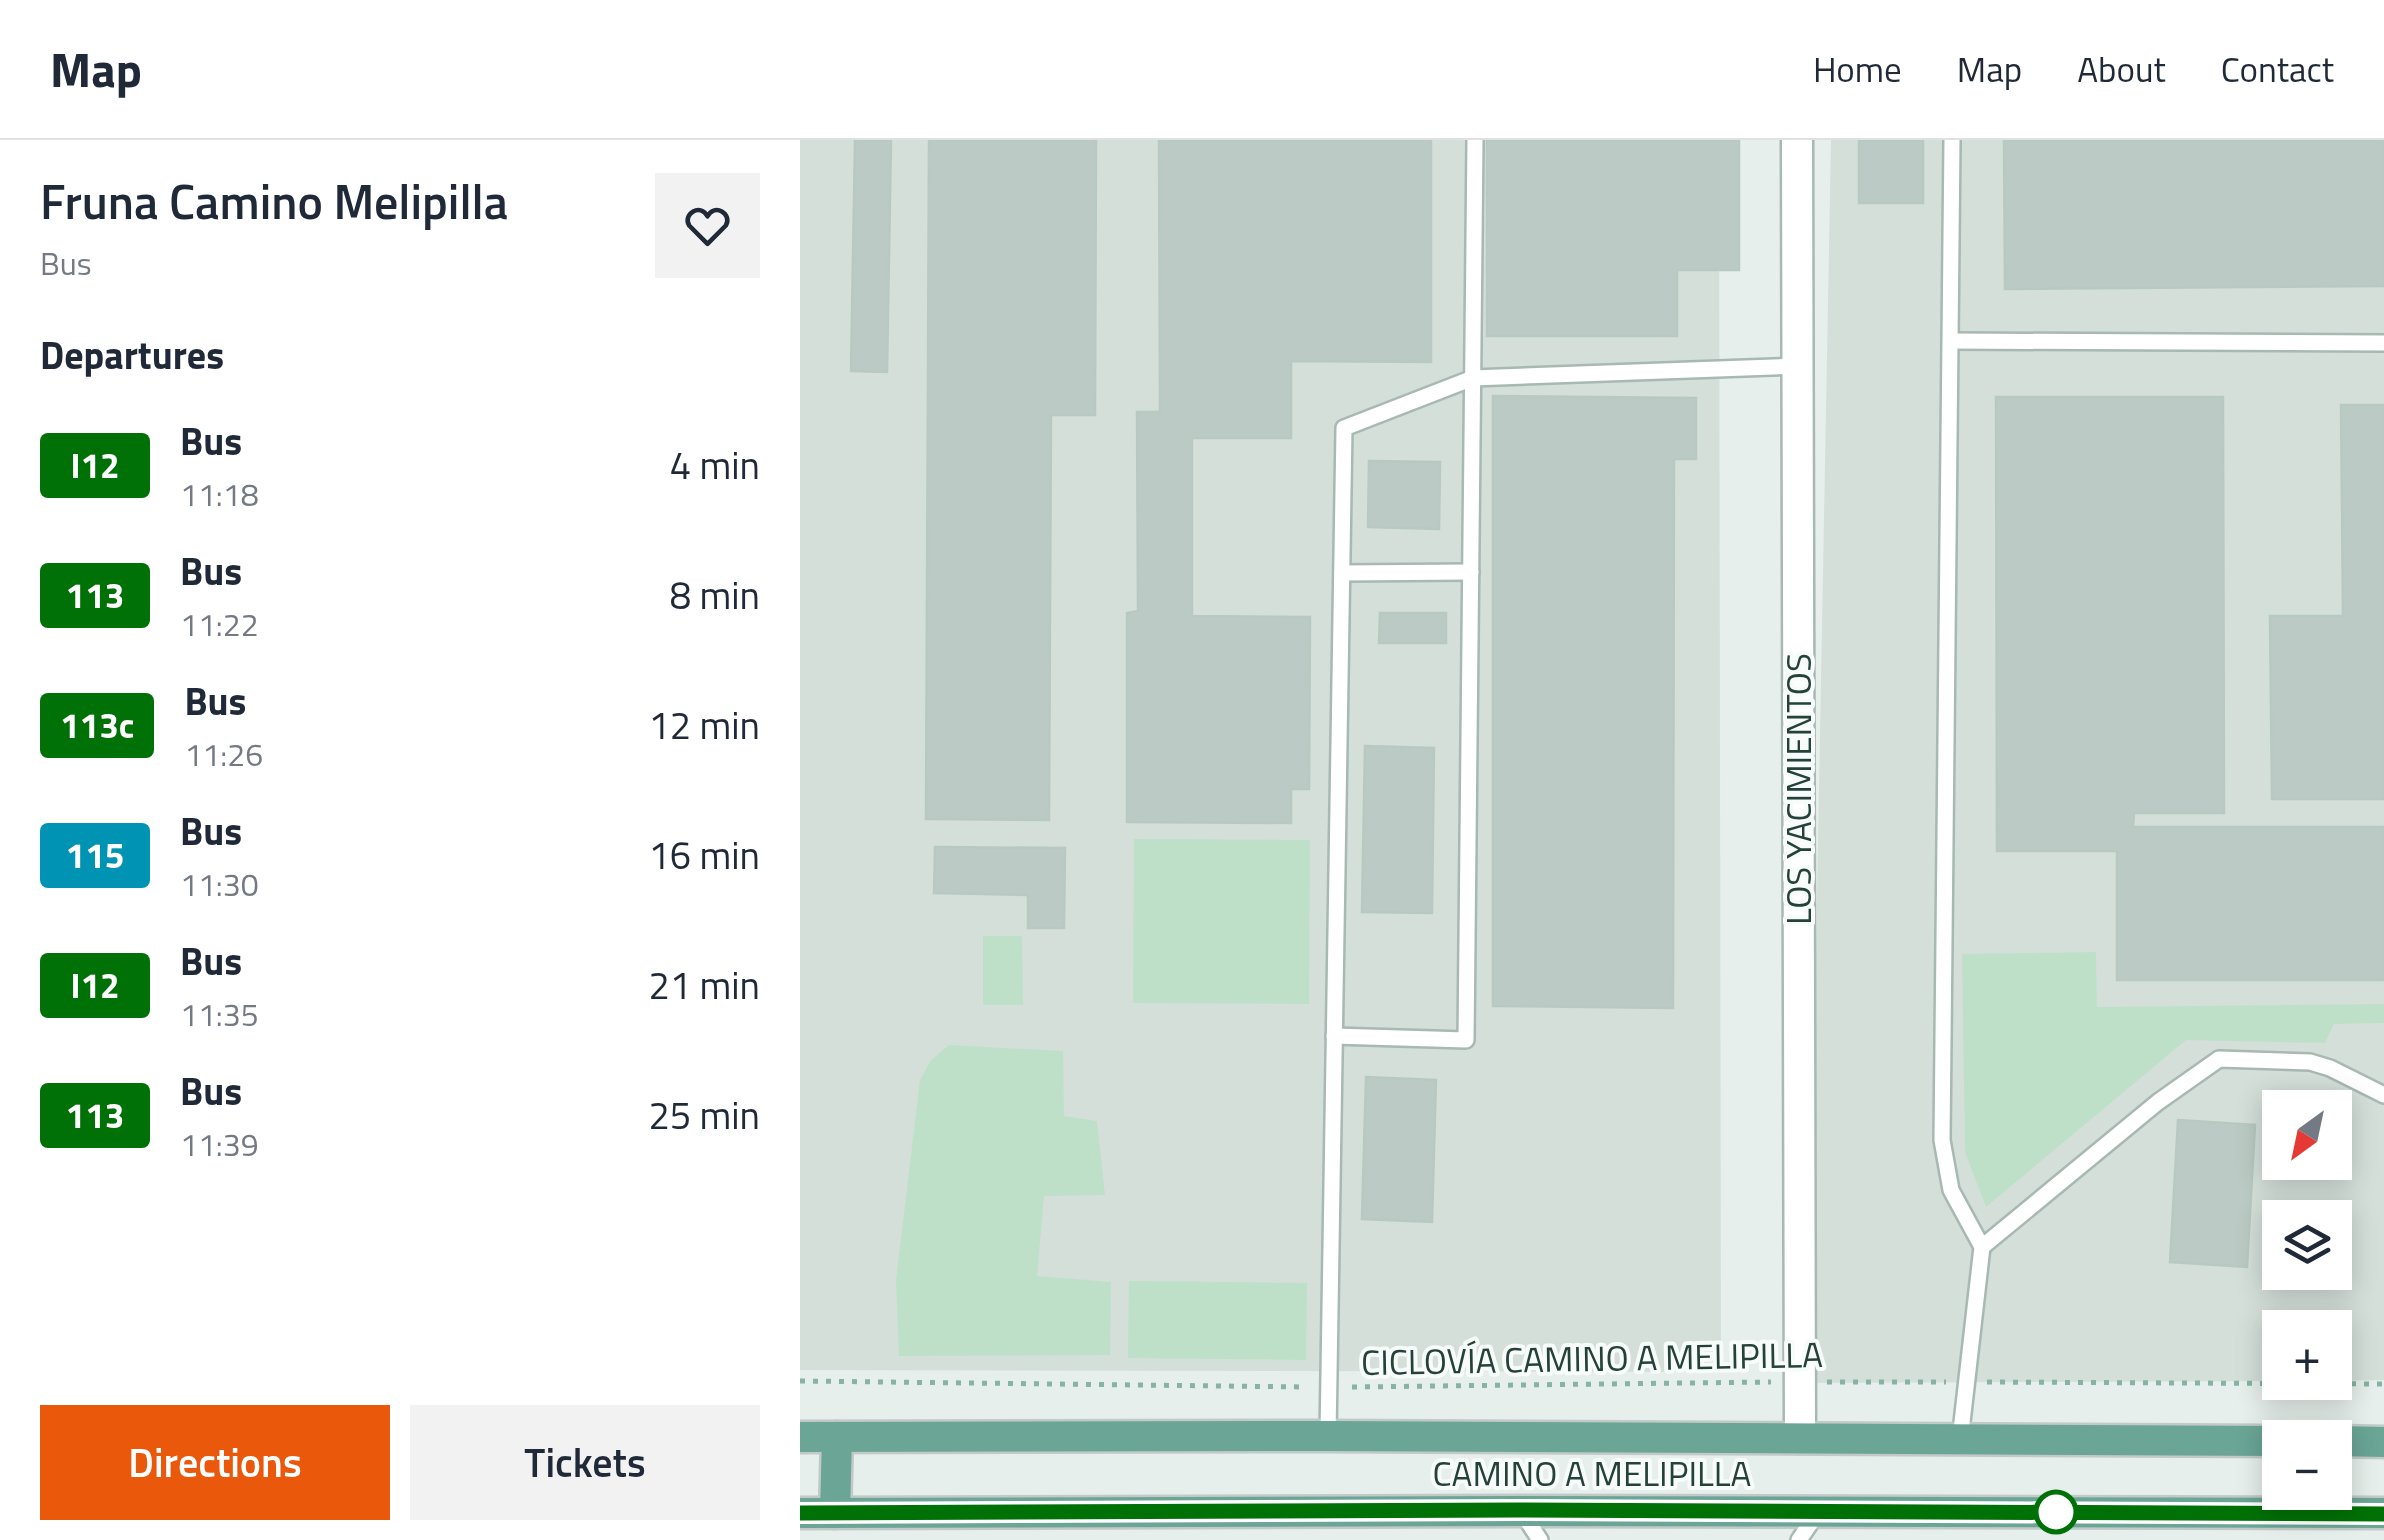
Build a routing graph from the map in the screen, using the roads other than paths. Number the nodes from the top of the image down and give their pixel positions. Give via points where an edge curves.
1 (1476, 140) edge
2 (1797, 140) edge
3 (1952, 140) edge
4 (1951, 341) junction
5 (2384, 343) edge
6 (1798, 366) junction
7 (1473, 378) junction
8 (1470, 572) junction
9 (1342, 573) junction
10 (1334, 1036) junction
11 (2384, 1095) edge
12 (1982, 1247) junction
13 (1328, 1436) junction
14 (800, 1437) edge
15 (836, 1437) junction
16 (1800, 1438) junction
17 (1960, 1440) junction
18 (2262, 1441) edge
19 (2352, 1441) edge
20 (2384, 1442) edge
21 (1520, 1510) junction
22 (1818, 1512) junction
23 (800, 1513) edge
24 (835, 1513) junction
25 (2384, 1514) edge
26 (1540, 1540) edge
27 (1798, 1540) edge

1 - 7 lane
2 - 6 street, LOS YACIMIENTOS
3 - 4 lane
4 - 5 lane
4 - 12 lane via 1942,1140 1951,1190
6 - 7 lane
6 - 16 street, LOS YACIMIENTOS
7 - 8 lane
7 - 9 lane via 1344,428
8 - 9 lane
8 - 10 lane via 1466,1040
9 - 10 lane
10 - 13 lane
11 - 12 lane via 2310,1062 2219,1060
12 - 17 lane
13 - 15 main road, CAMINO A MELIPILLA
13 - 16 main road, CAMINO A MELIPILLA
14 - 15 main road, CAMINO A MELIPILLA
15 - 24 main road
16 - 17 main road, CAMINO A MELIPILLA
17 - 18 main road, CAMINO A MELIPILLA
19 - 20 main road
21 - 22 main road, CAMINO A MELIPILLA
21 - 24 main road, CAMINO A MELIPILLA
21 - 26 lane
22 - 25 main road, CAMINO A MELIPILLA
22 - 27 lane
23 - 24 main road, CAMINO A MELIPILLA

